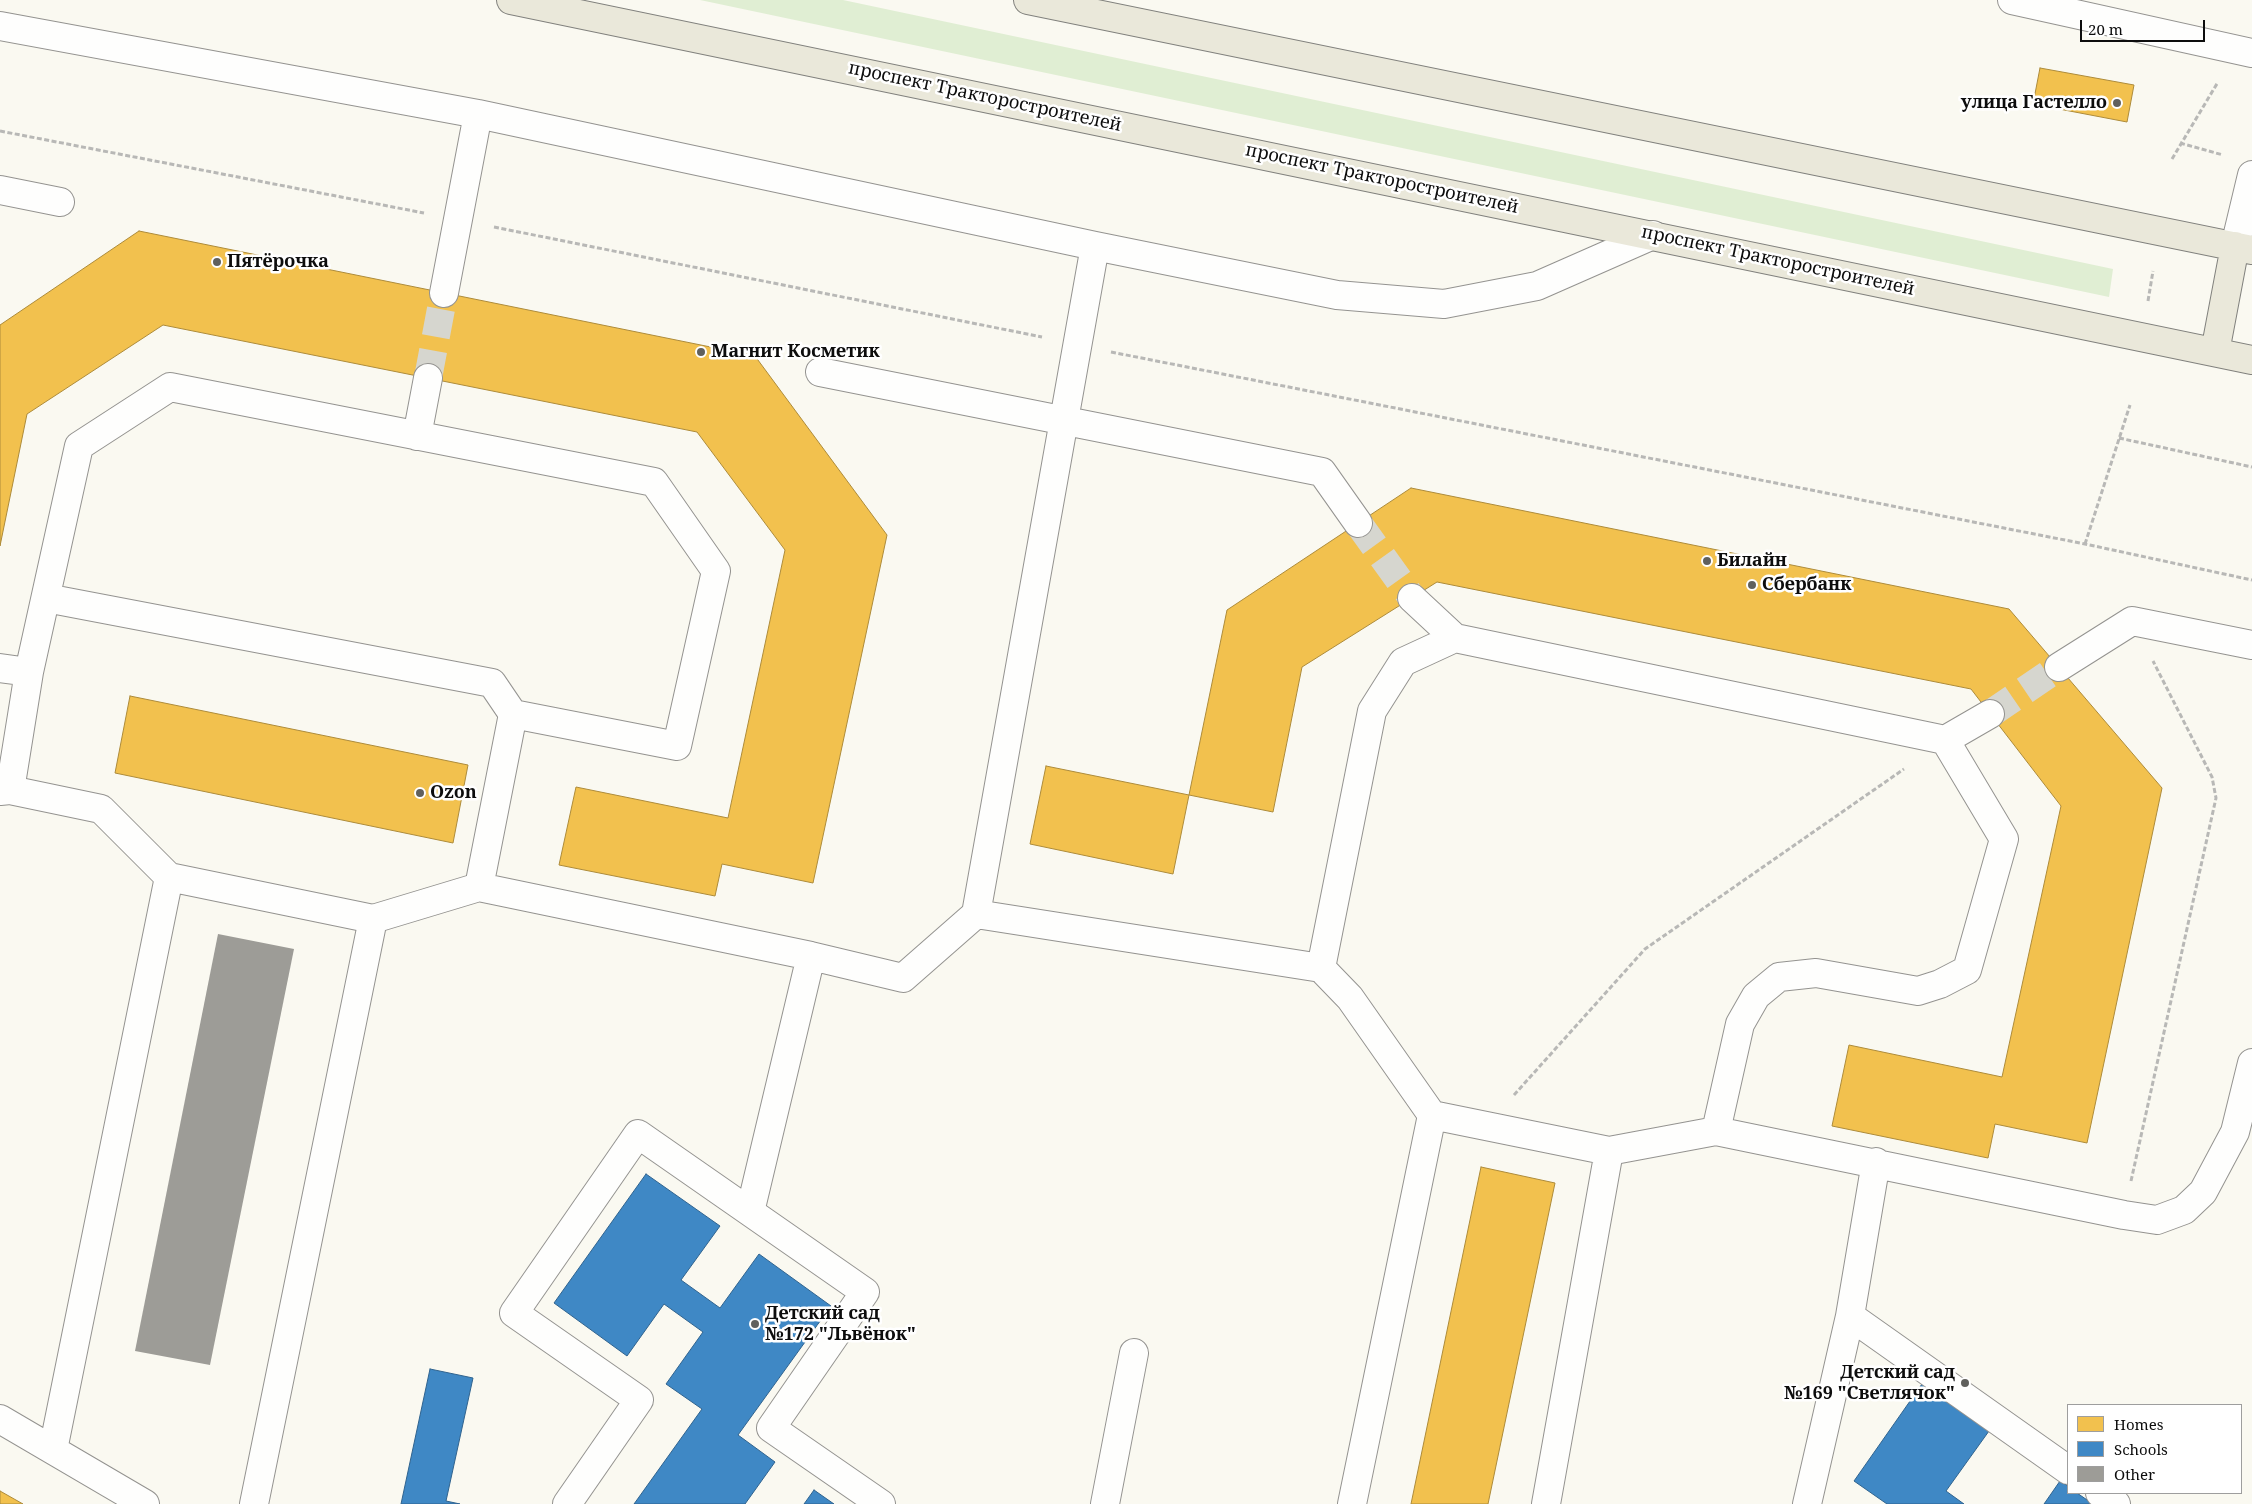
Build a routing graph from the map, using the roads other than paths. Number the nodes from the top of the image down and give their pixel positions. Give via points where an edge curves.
1 (511, 0) edge
2 (1028, 0) edge
3 (2012, 0) edge
4 (0, 26) edge
5 (2245, 51) edge
6 (478, 114) junction
7 (2252, 175) edge
8 (0, 190) edge
9 (60, 202) dead end
10 (1652, 235) junction
11 (1095, 246) junction
12 (2244, 248) edge
13 (444, 293) tunnel mouth
14 (2215, 352) junction
15 (2252, 360) edge
16 (820, 372) dead end
17 (428, 378) tunnel mouth
18 (1065, 420) junction
19 (416, 436) junction
20 (1358, 523) tunnel mouth
21 (46, 598) junction
22 (1412, 598) tunnel mouth
23 (1455, 638) junction
24 (2252, 646) edge
25 (2059, 667) tunnel mouth
26 (0, 668) edge
27 (29, 672) junction
28 (513, 714) junction
29 (1990, 714) tunnel mouth
30 (1945, 740) junction
31 (5, 791) edge
32 (169, 877) junction
33 (479, 887) junction
34 (976, 914) junction
35 (372, 919) junction
36 (811, 956) junction
37 (1321, 968) junction
38 (2252, 1063) edge
39 (1432, 1115) junction
40 (1716, 1131) junction
41 (2243, 1134) edge
42 (1609, 1151) junction
43 (1876, 1162) junction
44 (750, 1212) junction
45 (1850, 1316) junction
46 (1134, 1353) dead end
47 (0, 1419) edge
48 (53, 1450) junction
49 (2067, 1469) edge
50 (2101, 1494) edge
51 (145, 1504) edge
52 (254, 1504) edge
53 (567, 1504) edge
54 (881, 1504) edge
55 (1105, 1504) edge
56 (1352, 1504) edge
57 (1546, 1504) edge
58 (1807, 1504) edge
59 (2116, 1504) edge

1 - 10 main road, проспект Тракторостроителей
2 - 12 main road
3 - 5 street
4 - 6 street
6 - 11 street
6 - 13 street
7 - 12 street
8 - 9 street
10 - 11 street via 1537,286 1444,304 1337,295
10 - 14 main road, проспект Тракторостроителей
11 - 18 street
12 - 14 main road
14 - 15 main road, проспект Тракторостроителей
16 - 18 street
17 - 19 street
18 - 20 street via 1322,472
18 - 34 street
19 - 21 street via 170,387 79,446
19 - 28 street via 654,482 716,572 677,746
21 - 27 street
21 - 28 street via 492,683
22 - 23 street
23 - 30 street
23 - 37 street via 1403,662 1372,710
24 - 25 street via 2132,621
26 - 27 street
27 - 31 street
28 - 33 street
29 - 30 street
30 - 40 street via 2004,839 1967,970 1918,991 1816,973 1779,978 1756,996 1740,1024
31 - 32 street via 101,809
32 - 35 street
32 - 48 street
33 - 35 street
33 - 36 street
34 - 36 street via 903,978
34 - 37 street
35 - 52 street
36 - 44 street
37 - 39 street via 1350,998
38 - 41 street
39 - 42 street
39 - 56 street
40 - 42 street
40 - 43 street
41 - 43 street via 2203,1192 2184,1210 2157,1220
42 - 57 street
43 - 45 street
44 - 53 street via 638,1134 514,1313 639,1400
44 - 54 street via 866,1292 771,1428
45 - 49 street
45 - 58 street
46 - 55 street
47 - 48 street
48 - 51 street
50 - 59 street

